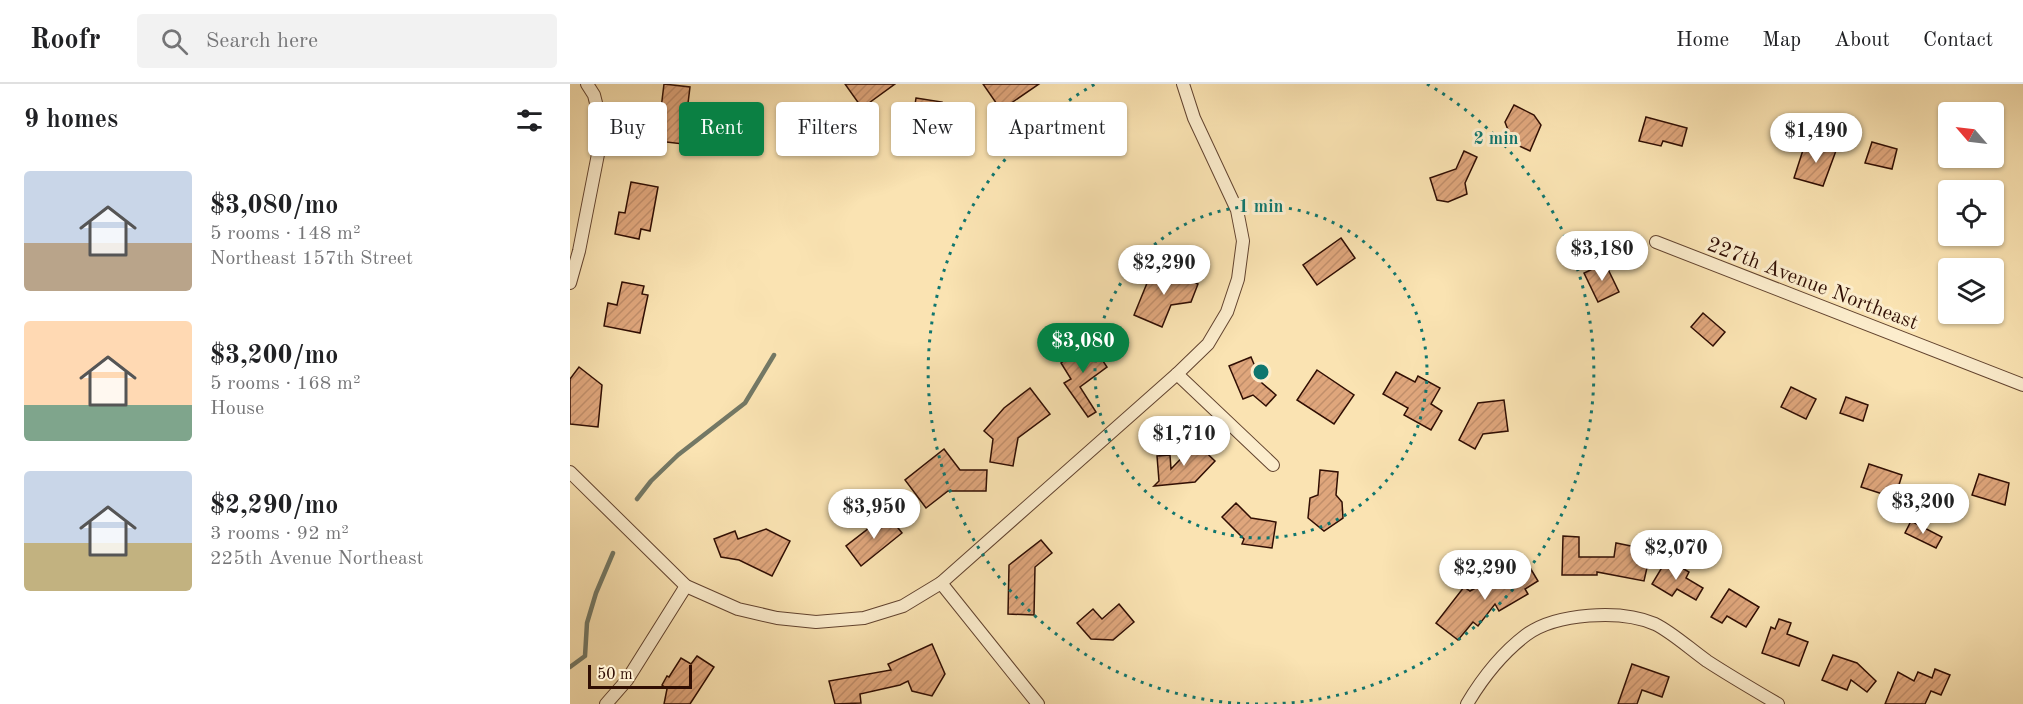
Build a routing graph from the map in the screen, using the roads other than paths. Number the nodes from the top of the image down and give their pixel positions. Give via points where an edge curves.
1 (587, 84) edge
2 (1183, 84) edge
3 (1656, 242) dead end
4 (570, 284) edge
5 (1177, 374) junction
6 (2023, 384) edge
7 (1274, 465) dead end
8 (570, 472) edge
9 (941, 583) junction
10 (686, 586) junction
11 (606, 704) edge
12 (1038, 704) edge
13 (1467, 704) edge
14 (1778, 704) edge

1 - 4 street via 600,118 600,144
2 - 5 street via 1194,118 1237,210 1243,241 1238,279 1227,312 1208,344
3 - 6 street, 227th Avenue Northeast
5 - 7 street
5 - 9 street
8 - 10 street
9 - 10 street via 903,606 864,618 816,622 738,609
9 - 12 street
10 - 11 street via 627,680
13 - 14 street via 1492,665 1528,633 1561,620 1599,614 1628,616 1655,624

